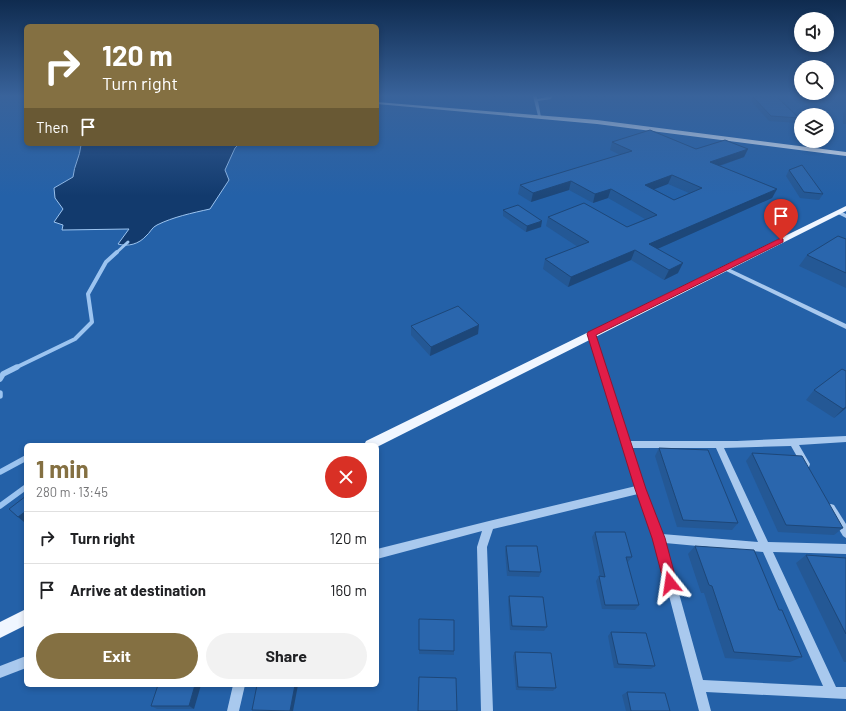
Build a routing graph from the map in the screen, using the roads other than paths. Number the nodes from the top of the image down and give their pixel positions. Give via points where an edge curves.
1 (661, 129) edge
2 (846, 154) edge
3 (843, 212) edge
4 (724, 268) junction
5 (846, 327) edge
6 (592, 334) junction
7 (846, 439) edge
8 (374, 443) edge
9 (628, 444) junction
10 (794, 444) junction
11 (719, 445) junction
12 (810, 471) edge
13 (641, 489) junction
14 (826, 499) edge
15 (489, 525) junction
16 (846, 533) edge
17 (659, 538) junction
18 (766, 546) junction
19 (846, 549) edge
20 (379, 553) edge
21 (24, 618) edge
22 (0, 630) edge
23 (24, 663) edge
24 (0, 672) edge
25 (698, 686) junction
26 (239, 687) edge
27 (832, 692) junction
28 (846, 693) edge
29 (233, 711) edge
30 (487, 711) edge
31 (705, 711) edge

1 - 2 main road
3 - 4 main road
4 - 5 street
4 - 6 main road
6 - 8 main road
6 - 9 street
7 - 10 street
9 - 11 street
9 - 13 street
10 - 11 street
10 - 12 street
11 - 18 street
13 - 15 street
13 - 17 street
14 - 16 street
15 - 20 street
15 - 30 street via 482,547
17 - 18 street
17 - 25 street
18 - 19 street
18 - 27 street
21 - 22 main road
23 - 24 street
25 - 27 street
25 - 31 street
26 - 29 street
27 - 28 street

